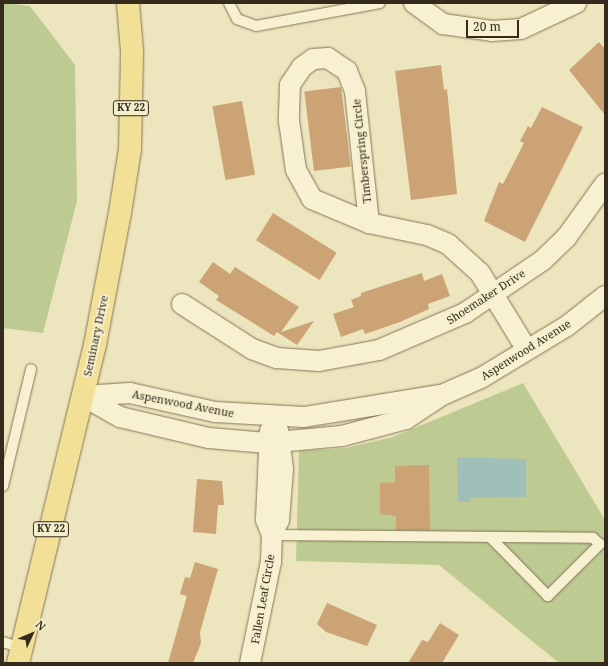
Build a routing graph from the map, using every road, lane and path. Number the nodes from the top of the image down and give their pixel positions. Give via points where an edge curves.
1 (128, 3) edge
2 (229, 3) edge
3 (380, 3) edge
4 (414, 3) edge
5 (576, 3) edge
6 (605, 184) edge
7 (369, 223) junction
8 (493, 294) junction
9 (605, 296) edge
10 (182, 304) dead end
11 (527, 350) junction
12 (31, 369) dead end
13 (442, 395) junction
14 (83, 396) junction
15 (274, 417) junction
16 (274, 443) junction
17 (3, 486) edge
18 (272, 535) junction
19 (490, 537) junction
20 (14, 651) edge
21 (254, 662) edge

1 - 14 main road, Seminary Drive / KY 22 via 132,50 130,148
2 - 3 lane via 237,20 256,26
4 - 5 street via 443,24 492,31 521,29
6 - 8 street, Shoemaker Drive via 566,238
7 - 7 street, Timberspring Circle via 312,199 296,170 288,120 290,85 302,66 313,59 328,58 347,71 355,92
7 - 8 street, Timberspring Circle via 427,235 448,244 480,273
8 - 10 street, Shoemaker Drive via 436,328 378,350 319,361 277,358 252,349
8 - 11 street, Timberspring Circle
9 - 11 street, Aspenwood Avenue via 567,326
11 - 13 street, Aspenwood Avenue via 481,378
12 - 17 lane
13 - 15 street, Aspenwood Avenue via 304,417
13 - 16 street, Aspenwood Avenue via 406,419 342,436
14 - 15 street, Aspenwood Avenue via 130,393 215,412
14 - 16 street, Aspenwood Avenue via 120,416 173,430
14 - 20 main road, Seminary Drive / KY 22
15 - 16 street, Fallen Leaf Circle
16 - 18 street, Fallen Leaf Circle via 280,520
18 - 19 lane
18 - 21 street, Fallen Leaf Circle via 271,562
19 - 19 lane via 593,538 600,544 548,596

